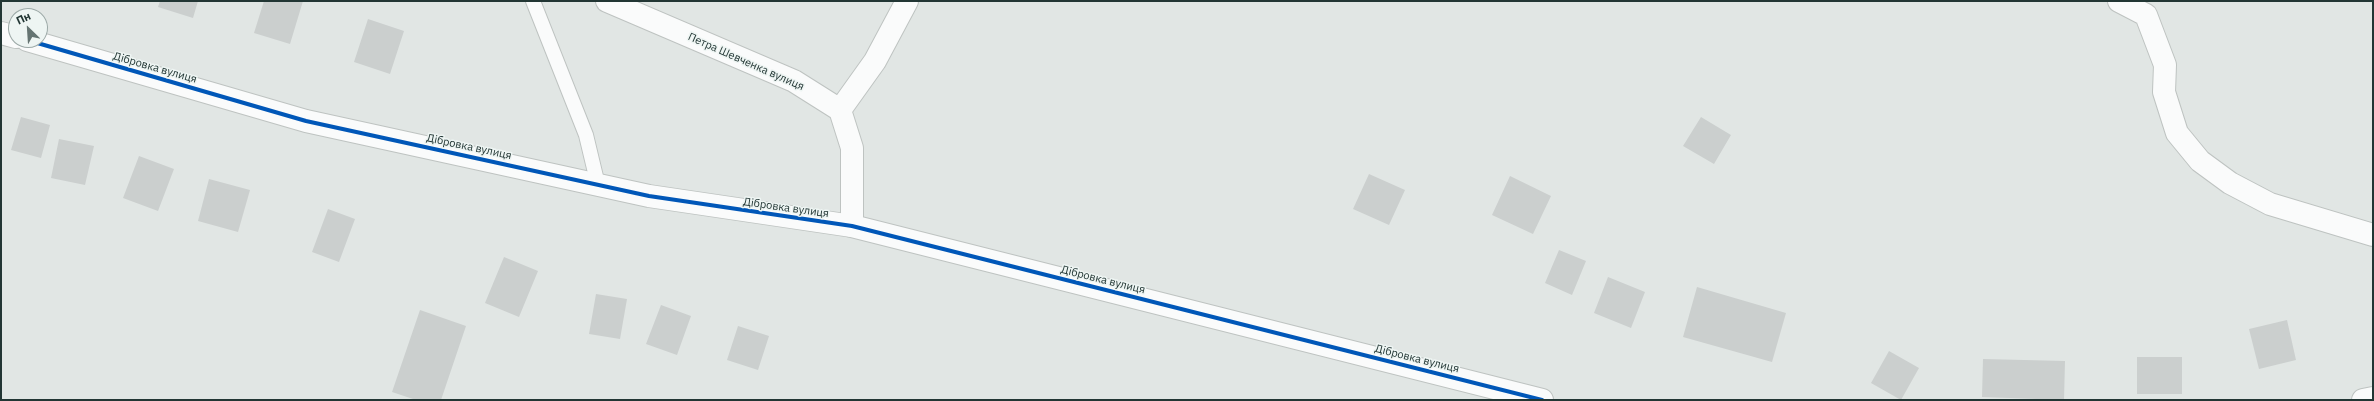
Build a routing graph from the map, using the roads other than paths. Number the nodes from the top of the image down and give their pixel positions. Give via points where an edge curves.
1 (533, 1) edge
2 (607, 1) edge
3 (907, 1) edge
4 (2119, 1) edge
5 (48, 46) edge
6 (840, 110) junction
7 (598, 185) junction
8 (852, 226) junction
9 (2373, 235) edge
10 (2373, 398) edge
11 (1542, 400) edge
12 (2363, 400) edge

1 - 7 lane via 586,135
2 - 6 street, Петра Шевченка вулиця via 794,81
3 - 6 street via 875,61
4 - 9 street via 2146,14 2165,65 2164,92 2177,133 2200,161 2230,183 2270,204
5 - 7 street, Дібровка вулиця via 306,121
6 - 8 street via 852,148
7 - 8 street, Дібровка вулиця via 649,196
8 - 11 street, Дібровка вулиця
10 - 12 street

